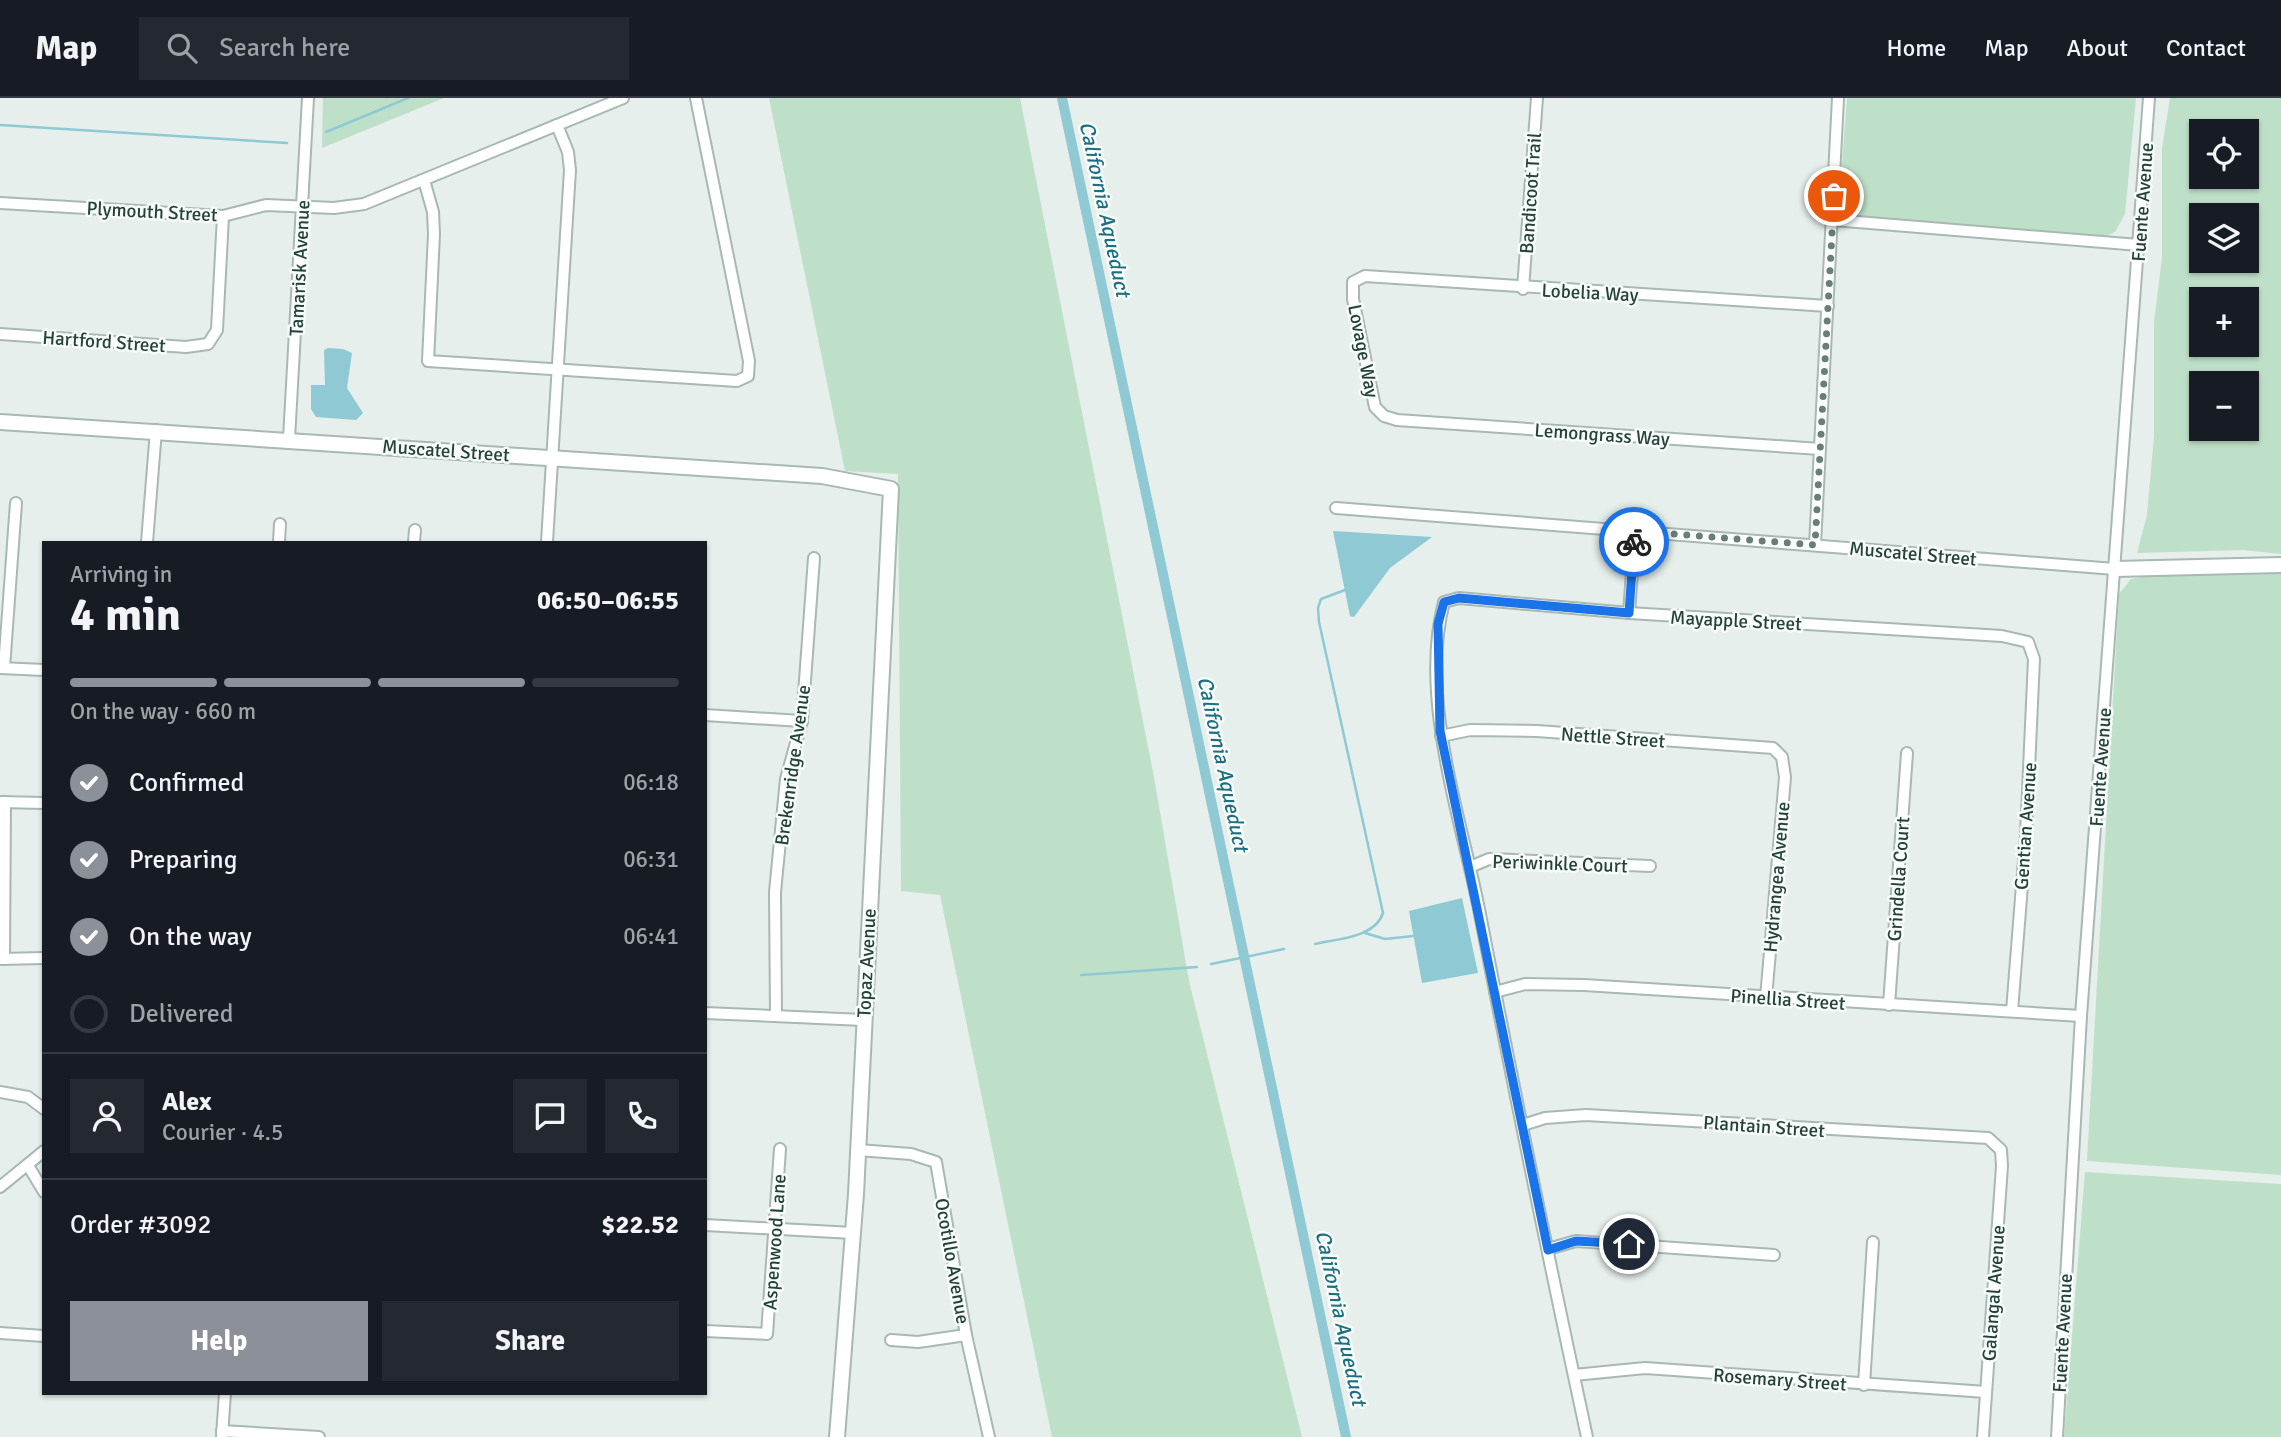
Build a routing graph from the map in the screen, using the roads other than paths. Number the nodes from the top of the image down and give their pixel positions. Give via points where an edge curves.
1 (308, 98) edge
2 (623, 98) edge
3 (696, 98) edge
4 (1537, 98) edge
5 (1838, 98) edge
6 (2149, 98) edge
7 (557, 125) junction
8 (424, 180) junction
9 (0, 203) edge
10 (303, 206) junction
11 (223, 216) junction
12 (1833, 220) junction
13 (2139, 245) junction
14 (1353, 282) joint
15 (1523, 289) junction
16 (1828, 306) junction
17 (0, 334) edge
18 (558, 371) junction
19 (1384, 415) joint
20 (0, 422) edge
21 (156, 430) junction
22 (289, 439) junction
23 (1820, 449) junction
24 (552, 458) junction
25 (891, 489) joint
26 (16, 503) dead end
27 (1336, 508) dead end
28 (280, 524) dead end
29 (415, 530) dead end
30 (1635, 531) junction
31 (146, 541) edge
32 (279, 541) edge
33 (414, 541) edge
34 (547, 541) edge
35 (1815, 545) junction
36 (814, 558) dead end
37 (2281, 565) edge
38 (2115, 569) junction
39 (1629, 613) junction
40 (2028, 642) joint
41 (2, 668) edge
42 (42, 670) edge
43 (707, 715) edge
44 (802, 721) junction
45 (1441, 736) junction
46 (1907, 753) dead end
47 (1782, 757) joint
48 (2, 802) edge
49 (42, 803) edge
50 (1650, 866) dead end
51 (1470, 867) junction
52 (42, 958) edge
53 (2, 959) edge
54 (1495, 992) junction
55 (1766, 998) junction
56 (1889, 1005) junction
57 (2012, 1011) junction
58 (707, 1013) edge
59 (776, 1015) junction
60 (2081, 1016) junction
61 (863, 1020) junction
62 (0, 1092) edge
63 (42, 1108) edge
64 (1523, 1125) junction
65 (780, 1149) dead end
66 (858, 1150) junction
67 (2001, 1150) joint
68 (42, 1153) edge
69 (29, 1167) junction
70 (0, 1188) edge
71 (42, 1189) edge
72 (707, 1225) edge
73 (775, 1231) junction
74 (853, 1233) junction
75 (1873, 1242) dead end
76 (1548, 1250) junction
77 (1774, 1255) dead end
78 (707, 1331) edge
79 (0, 1333) edge
80 (966, 1335) junction
81 (42, 1336) edge
82 (891, 1340) dead end
83 (1574, 1375) junction
84 (1864, 1385) junction
85 (1986, 1392) junction
86 (225, 1395) edge
87 (222, 1434) edge
88 (319, 1437) edge
89 (837, 1437) edge
90 (989, 1437) edge
91 (1587, 1437) edge
92 (1983, 1437) edge
93 (2057, 1437) edge

1 - 10 street, Tamarisk Avenue
2 - 7 street, Plymouth Street
3 - 18 street via 749,361 748,376 737,382
4 - 15 street, Bandicoot Trail
5 - 12 street
6 - 13 street, Fuente Avenue
7 - 8 street, Plymouth Street
7 - 18 street via 570,170
8 - 10 street, Plymouth Street via 364,204
8 - 18 street via 434,234 428,361
9 - 11 street, Plymouth Street
10 - 11 street, Plymouth Street via 266,205
10 - 22 street, Tamarisk Avenue
11 - 17 street, Hartford Street via 217,330 208,344
12 - 13 street
12 - 16 street
13 - 38 street, Fuente Avenue
14 - 15 street, Lobelia Way via 1365,276
14 - 19 street, Lovage Way via 1375,407
15 - 16 street, Lobelia Way
16 - 23 street
18 - 24 street
19 - 23 street, Lemongrass Way via 1397,420
20 - 21 street, Muscatel Street
21 - 22 street, Muscatel Street
21 - 31 street
22 - 24 street, Muscatel Street
23 - 35 street
24 - 25 street, Muscatel Street via 822,476
24 - 34 street
25 - 61 street, Topaz Avenue
26 - 41 street
27 - 30 street, Muscatel Street
28 - 32 street
29 - 33 street
30 - 35 street, Muscatel Street
30 - 39 street
35 - 38 street, Muscatel Street
36 - 44 street, Brekenridge Avenue
37 - 38 street, Muscatel Street
38 - 60 street, Fuente Avenue
39 - 40 street, Mayapple Street via 2002,636
39 - 45 street, Mayapple Street via 1459,598 1444,602 1438,624
40 - 57 street, Gentian Avenue via 2034,659
41 - 42 street
43 - 44 street
44 - 59 street, Brekenridge Avenue via 786,779 775,892
45 - 47 street, Nettle Street via 1470,730 1537,731 1773,748
45 - 51 street
46 - 56 street, Grindella Court
47 - 55 street, Hydrangea Avenue via 1785,777
48 - 49 street
48 - 53 street
50 - 51 street, Periwinkle Court via 1489,859
51 - 54 street
52 - 53 street
54 - 55 street, Pinellia Street via 1525,984 1584,985
54 - 64 street
55 - 56 street, Pinellia Street
56 - 57 street, Pinellia Street
57 - 60 street, Pinellia Street
58 - 59 street
59 - 61 street
60 - 93 street, Fuente Avenue
61 - 66 street, Topaz Avenue
62 - 63 street via 28,1097
64 - 67 street, Plantain Street via 1586,1115 1988,1138
64 - 76 street
65 - 73 street, Aspenwood Lane
66 - 74 street, Topaz Avenue
66 - 80 street, Ocotillo Avenue via 936,1161
67 - 85 street, Galangal Avenue
68 - 69 street
69 - 70 street
69 - 71 street
72 - 73 street
73 - 74 street
73 - 78 street, Aspenwood Lane via 767,1334
74 - 89 street, Topaz Avenue
75 - 84 street
76 - 77 street via 1576,1241
76 - 83 street
79 - 81 street
80 - 82 street via 918,1342
80 - 90 street, Ocotillo Avenue
83 - 84 street, Rosemary Street via 1645,1368
83 - 91 street
84 - 85 street, Rosemary Street
85 - 92 street, Galangal Avenue
86 - 87 street
87 - 88 street

